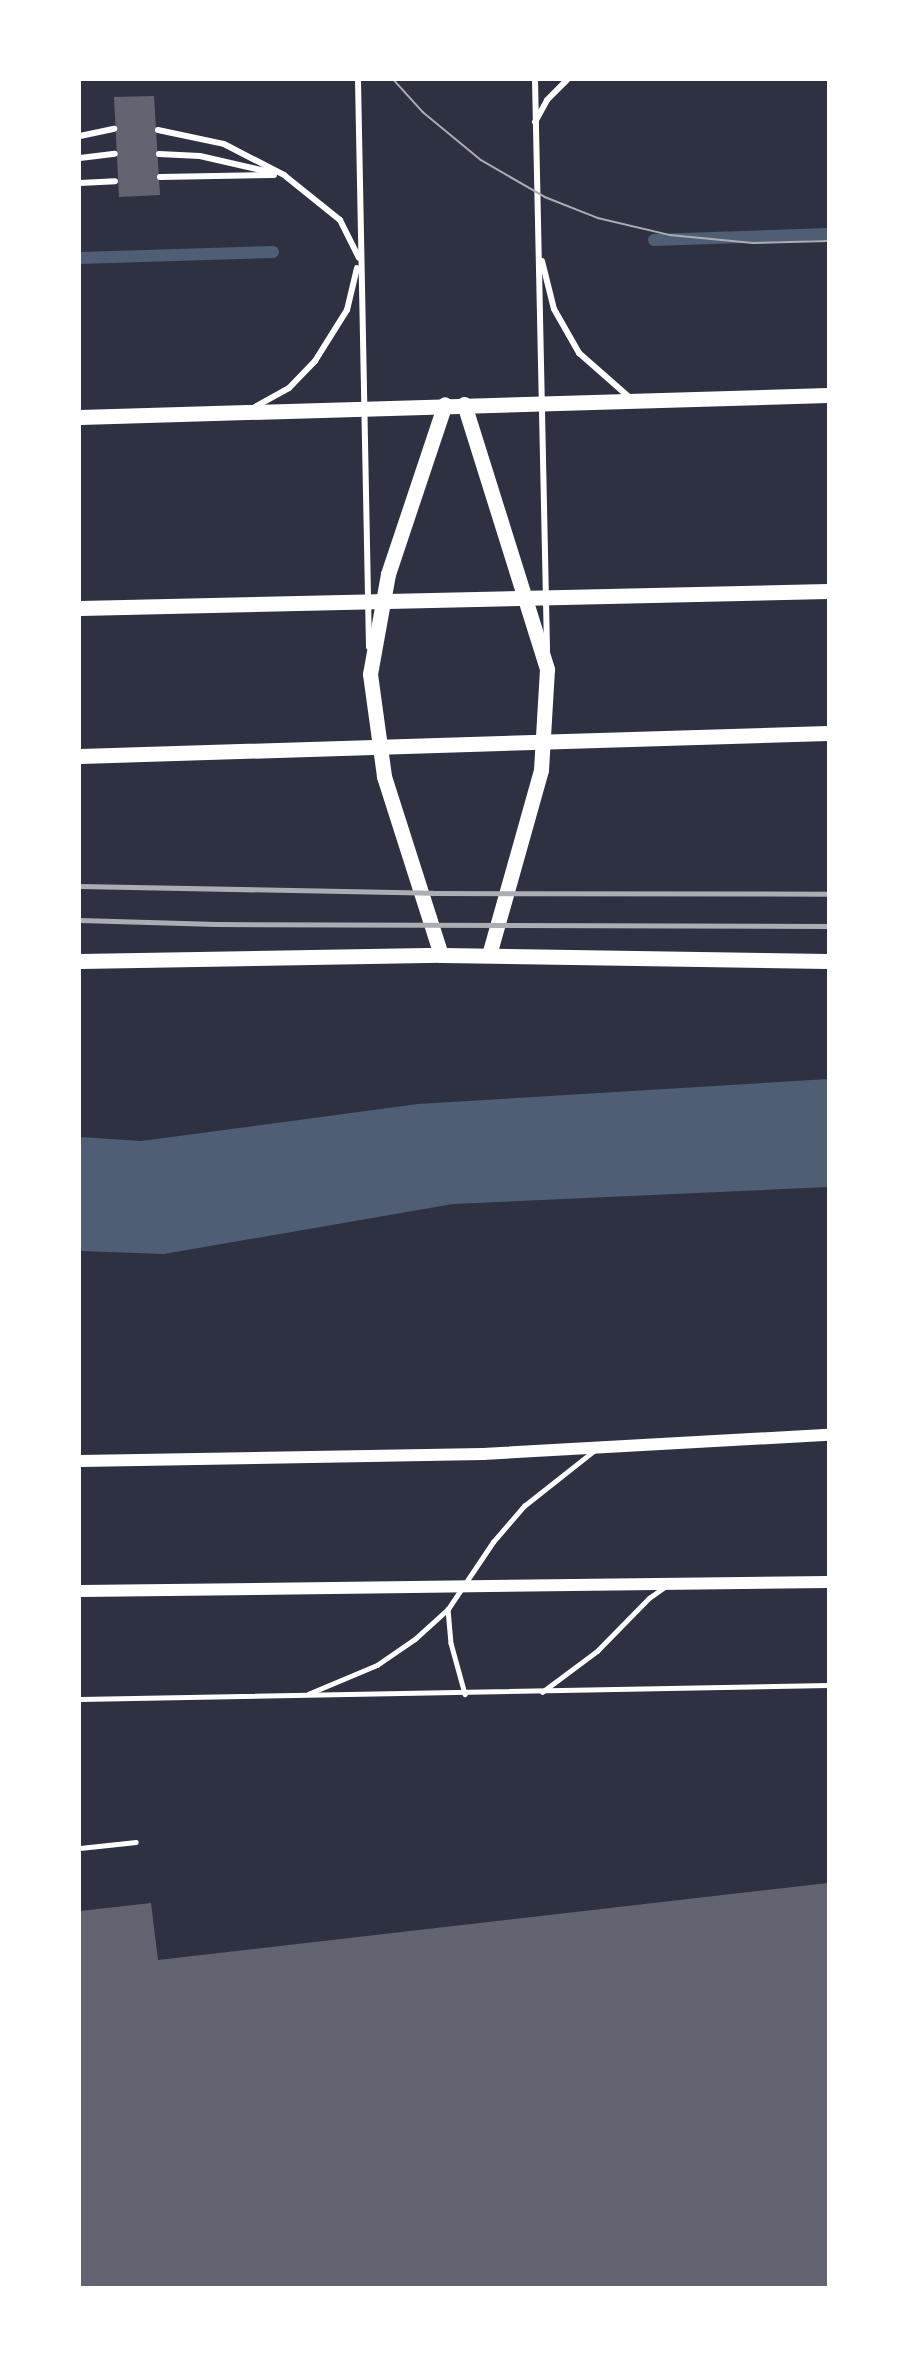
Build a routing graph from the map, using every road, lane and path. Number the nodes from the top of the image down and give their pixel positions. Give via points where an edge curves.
1 (358, 80) edge
2 (535, 80) edge
3 (567, 80) edge
4 (535, 122) junction
5 (114, 129) dead end
6 (158, 130) dead end
7 (80, 136) edge
8 (159, 153) dead end
9 (115, 154) dead end
10 (80, 158) edge
11 (284, 175) junction
12 (160, 177) dead end
13 (116, 181) dead end
14 (80, 183) edge
15 (539, 249) junction
16 (360, 260) junction
17 (828, 395) edge
18 (632, 400) junction
19 (543, 402) junction
20 (445, 404) junction
21 (464, 404) junction
22 (362, 407) junction
23 (250, 410) junction
24 (80, 417) edge
25 (828, 591) edge
26 (80, 608) edge
27 (547, 669) junction
28 (370, 674) junction
29 (828, 733) edge
30 (80, 756) edge
31 (441, 955) junction
32 (489, 955) junction
33 (80, 961) edge
34 (828, 961) edge
35 (828, 1435) edge
36 (599, 1447) junction
37 (80, 1461) edge
38 (828, 1582) edge
39 (670, 1584) junction
40 (465, 1586) junction
41 (80, 1591) edge
42 (448, 1609) junction
43 (828, 1685) edge
44 (542, 1692) junction
45 (465, 1694) junction
46 (305, 1695) junction
47 (80, 1699) edge
48 (136, 1842) dead end
49 (80, 1848) edge

1 - 16 street
2 - 4 street
3 - 4 street via 547,100
4 - 15 street
5 - 7 street
6 - 11 street via 224,144
8 - 11 street via 200,156
9 - 10 street
11 - 12 street
11 - 16 street via 340,220
13 - 14 street
15 - 18 street via 554,309 579,353
15 - 19 street
16 - 22 street
16 - 23 street via 347,310 315,361 289,388
17 - 18 main road
18 - 19 main road
19 - 21 main road
19 - 27 street
20 - 21 main road
20 - 22 main road
20 - 28 main road via 388,574
21 - 27 main road
22 - 23 main road
22 - 28 street
23 - 24 main road
25 - 26 main road
27 - 32 main road via 541,770
28 - 31 main road via 384,776
29 - 30 main road
31 - 32 main road
31 - 33 main road
32 - 34 main road
35 - 36 main road
36 - 37 main road via 459,1455
36 - 40 lane via 524,1506 493,1542
38 - 39 main road
39 - 40 main road
39 - 44 lane via 649,1598 597,1652
40 - 41 main road
40 - 42 lane
42 - 45 lane via 451,1643
42 - 46 lane via 377,1665
43 - 44 lane
44 - 45 lane
45 - 46 lane
46 - 47 lane
48 - 49 lane

